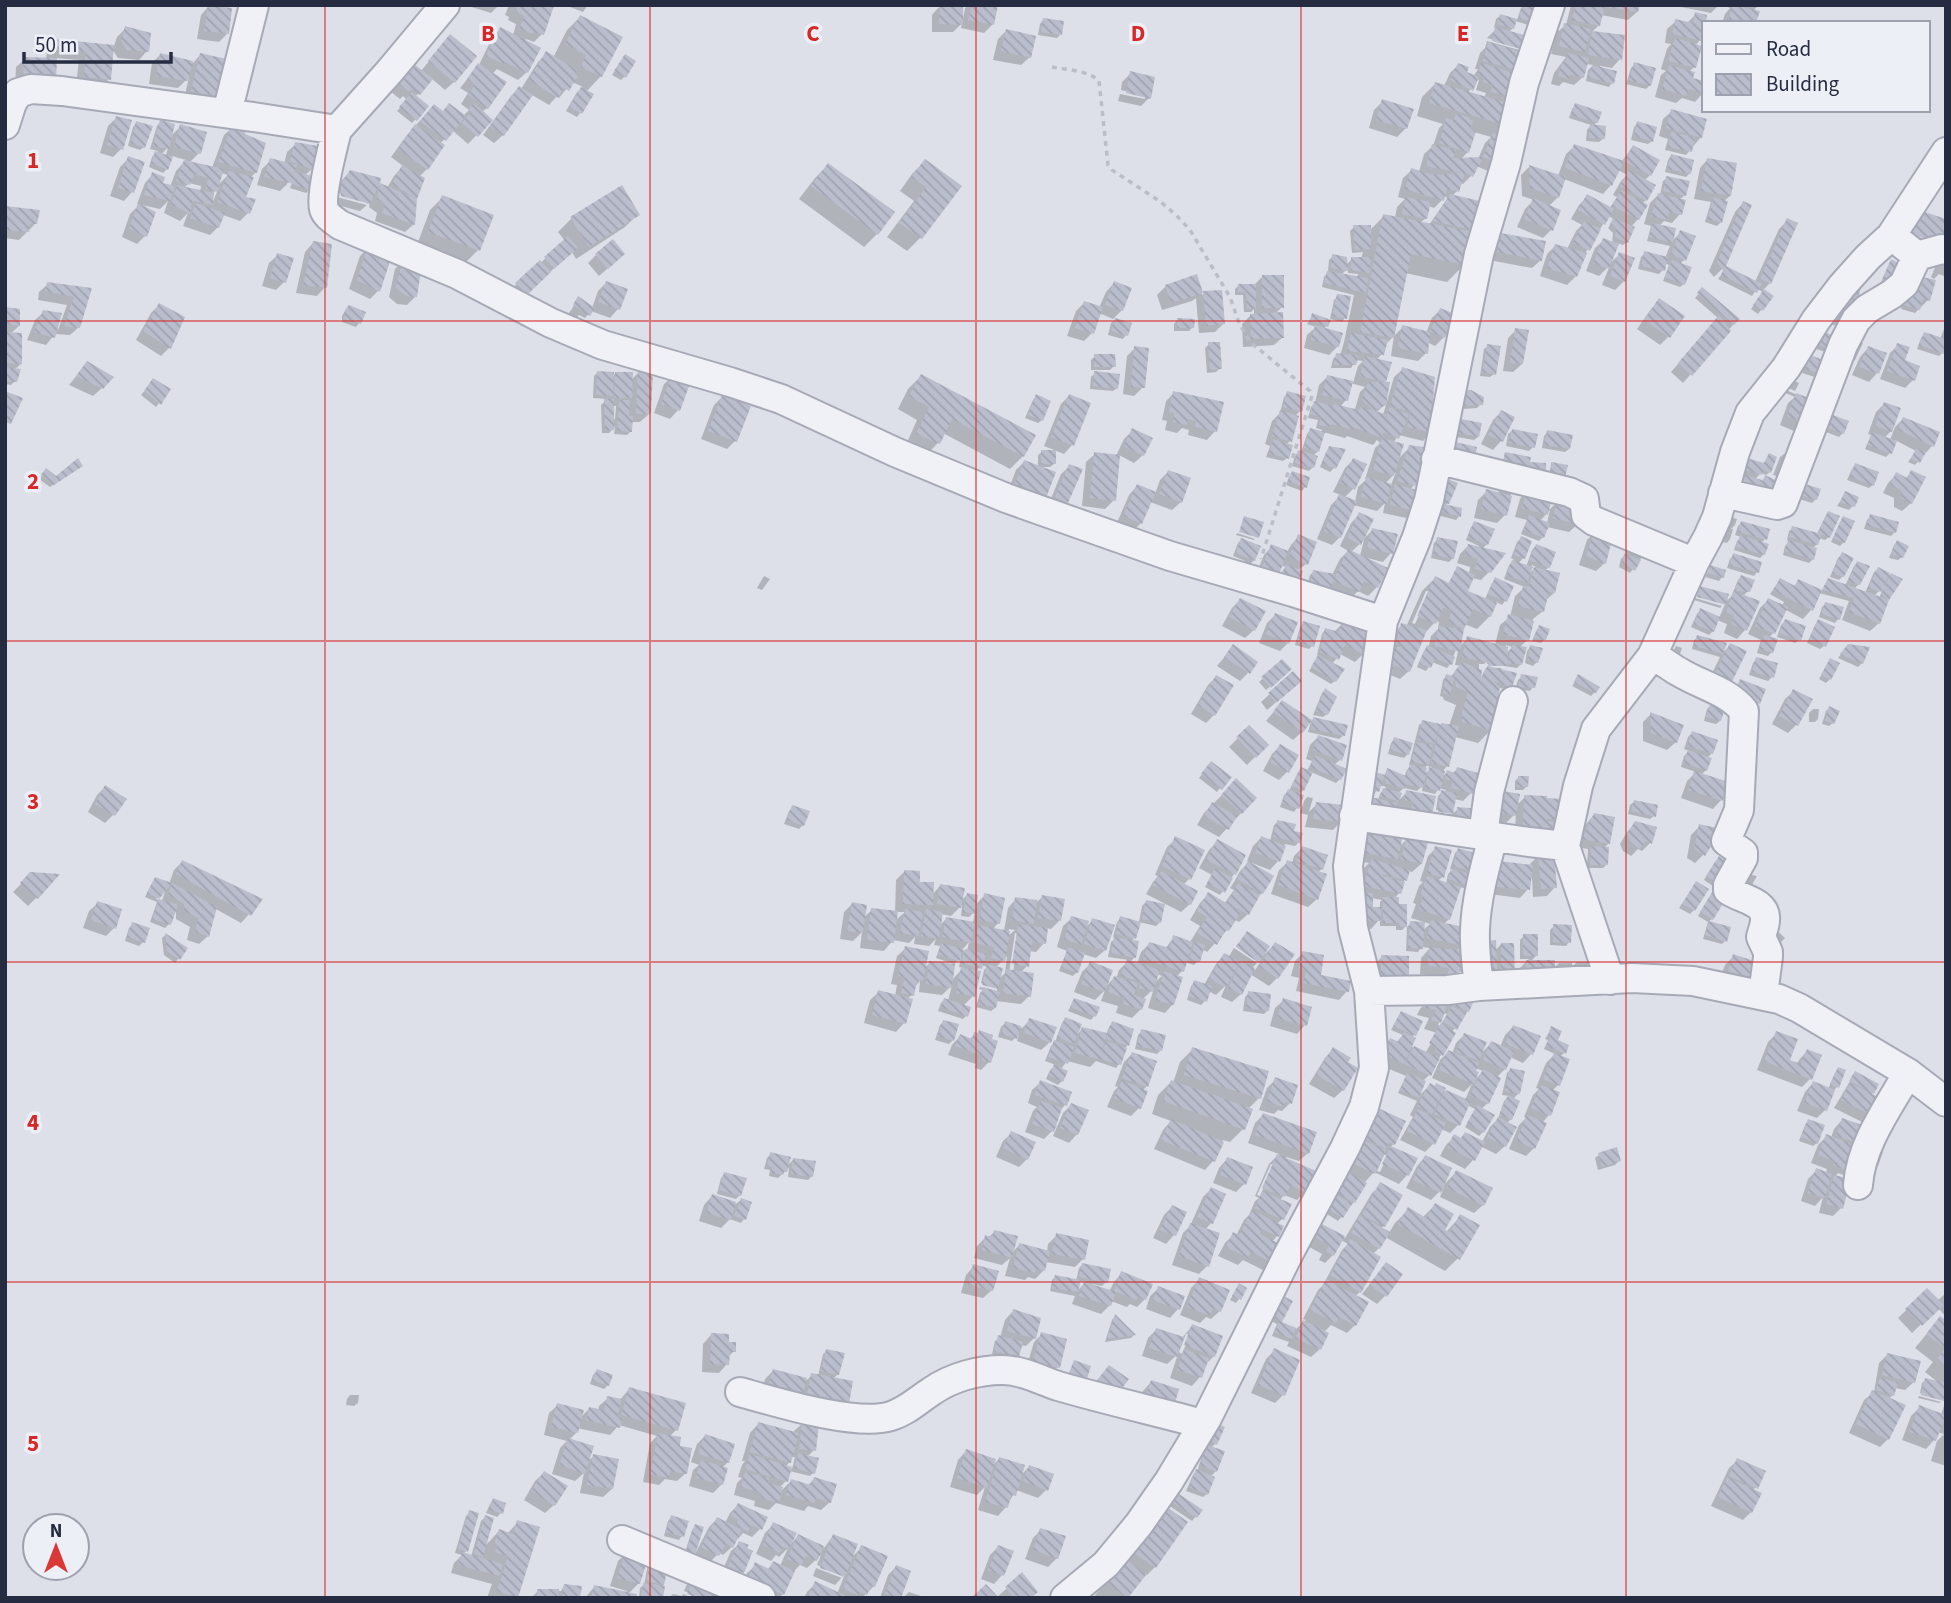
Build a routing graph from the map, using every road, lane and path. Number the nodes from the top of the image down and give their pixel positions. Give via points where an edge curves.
1 (254, 5) edge
2 (445, 5) edge
3 (1550, 5) edge
4 (1052, 67) dead end
5 (227, 113) junction
6 (5, 125) edge
7 (337, 130) junction
8 (1946, 152) edge
9 (1891, 236) junction
10 (1946, 250) edge
11 (1917, 256) junction
12 (1436, 459) junction
13 (1723, 494) junction
14 (1695, 561) junction
15 (1254, 581) junction
16 (1383, 621) junction
17 (1652, 656) junction
18 (1513, 701) dead end
19 (1354, 816) junction
20 (1488, 836) junction
21 (1565, 846) junction
22 (1610, 980) junction
23 (1479, 986) junction
24 (1369, 991) junction
25 (1763, 995) junction
26 (1908, 1073) junction
27 (1946, 1102) edge
28 (1858, 1185) dead end
29 (740, 1392) dead end
30 (1203, 1424) junction
31 (622, 1540) dead end
32 (761, 1598) edge
33 (1065, 1598) edge

1 - 5 street
2 - 7 street
3 - 12 street via 1524,83 1479,254
4 - 15 path via 1099,81 1108,165 1161,202 1190,230 1230,297 1250,342 1312,396
5 - 6 street via 31,89 18,93
5 - 7 street
7 - 15 street via 324,209 341,225 457,274 603,345 781,399 1006,498
8 - 9 street
9 - 11 street
9 - 13 street via 1843,286 1750,413
10 - 11 street
11 - 13 street via 1904,284 1856,320 1783,503
12 - 14 street via 1569,492 1584,499 1586,515 1594,522
12 - 16 street via 1429,500
13 - 14 street
14 - 17 street
15 - 16 street
16 - 19 street
17 - 21 street via 1597,729
17 - 25 street via 1735,700 1744,711 1739,810 1726,841 1743,853 1743,858 1728,890 1764,912 1761,937 1768,957
18 - 20 street via 1489,792
19 - 20 street
19 - 24 street via 1348,866 1353,928
20 - 21 street
20 - 23 street via 1475,924
21 - 22 street
22 - 23 street
22 - 25 street via 1693,981
23 - 24 street
24 - 30 street via 1374,1068 1364,1107
25 - 26 street via 1799,1008
26 - 27 street
26 - 28 street via 1870,1141 1859,1166
29 - 30 street via 836,1415 880,1419 908,1409 952,1381 1004,1370
30 - 33 street via 1139,1524 1106,1564
31 - 32 street

